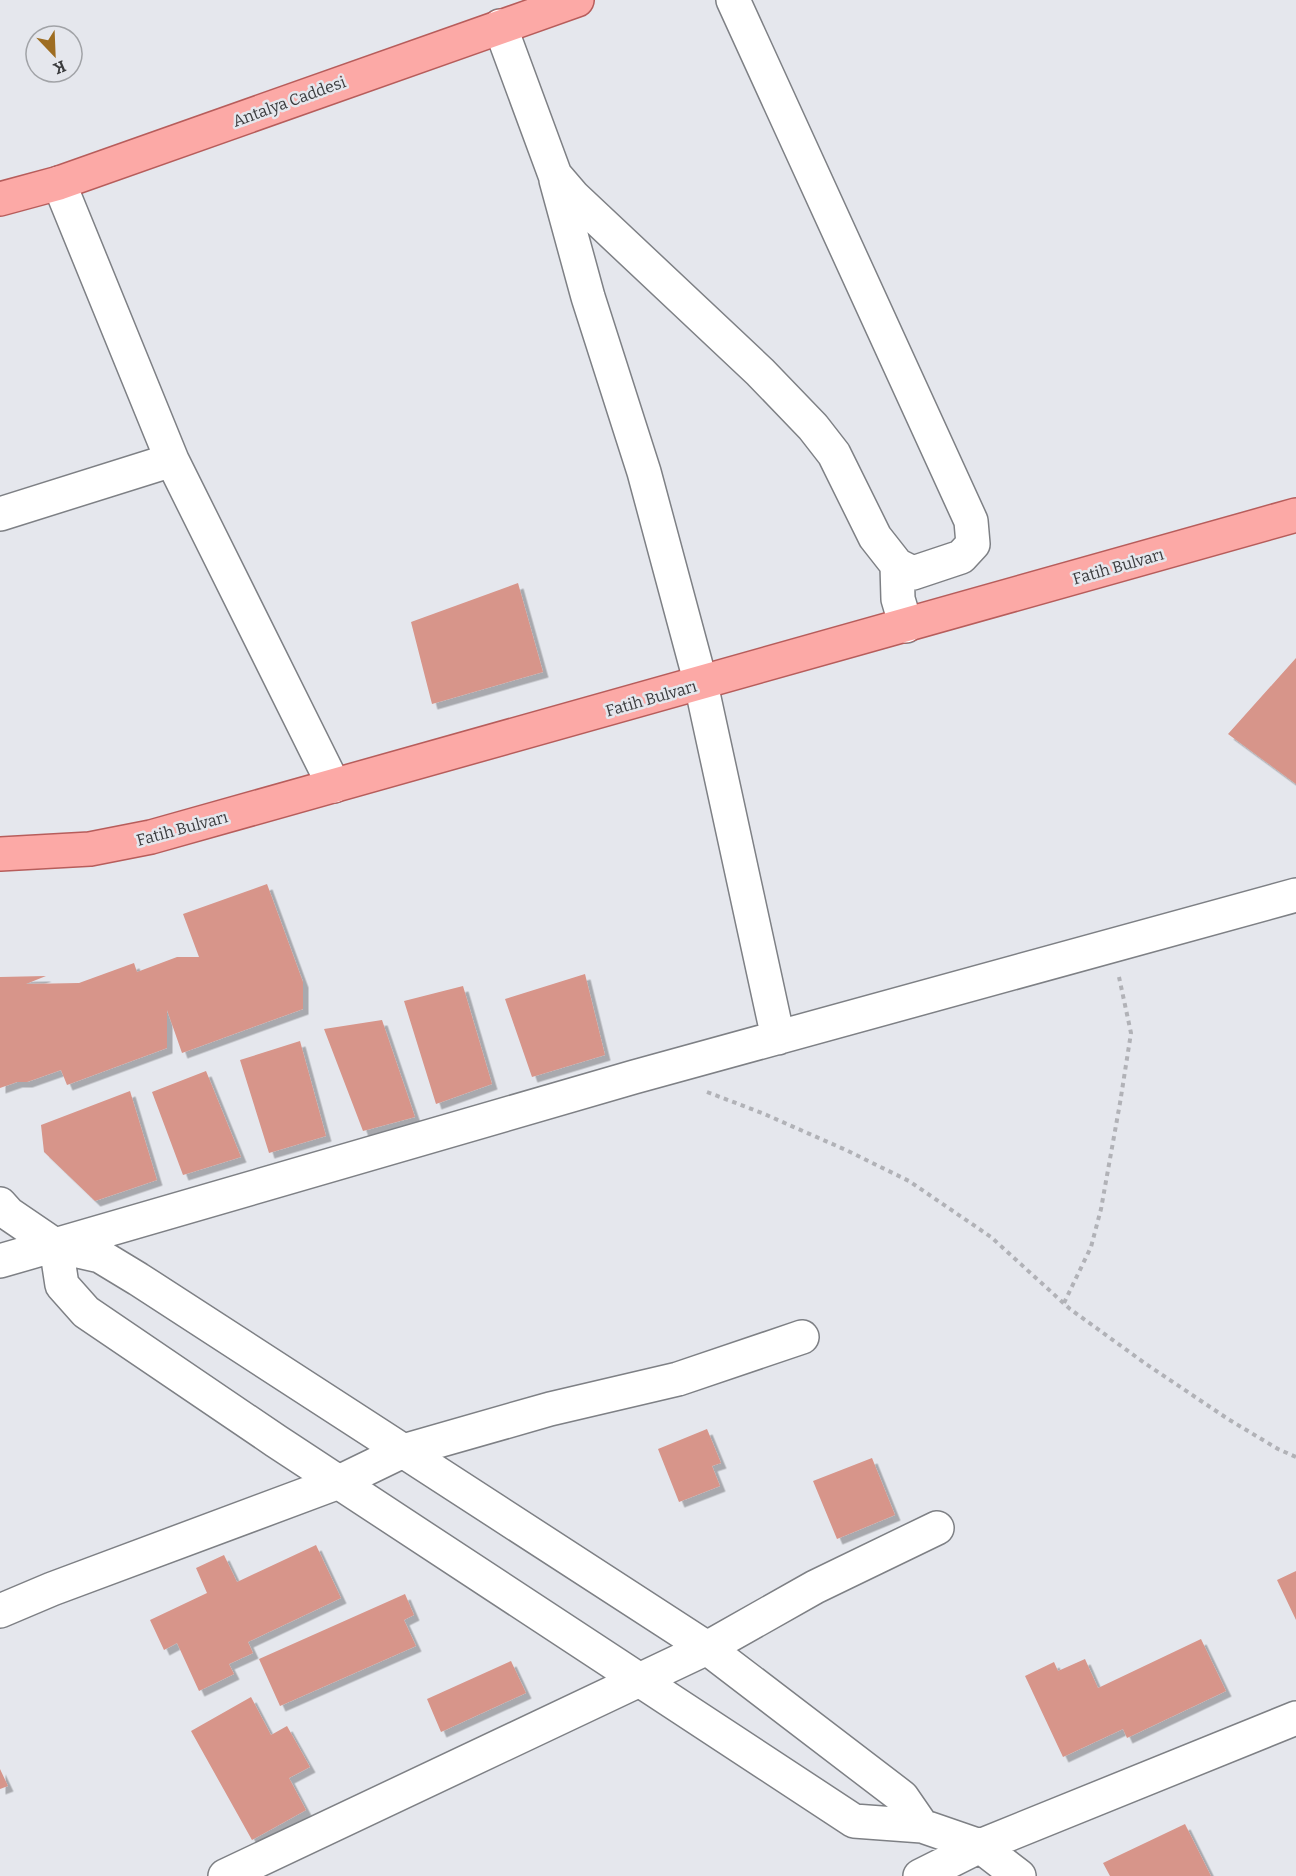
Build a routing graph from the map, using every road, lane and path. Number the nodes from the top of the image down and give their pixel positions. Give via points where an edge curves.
1 (577, 0) edge
2 (733, 0) edge
3 (500, 26) junction
4 (555, 175) junction
5 (59, 183) junction
6 (0, 199) edge
7 (172, 460) junction
8 (0, 514) edge
9 (1296, 515) edge
10 (897, 565) junction
11 (906, 626) junction
12 (701, 684) junction
13 (334, 786) junction
14 (0, 854) edge
15 (1296, 895) edge
16 (1110, 948) junction
17 (778, 1038) junction
18 (700, 1089) dead end
19 (0, 1204) edge
20 (56, 1246) junction
21 (0, 1262) edge
22 (1064, 1303) junction
23 (802, 1337) dead end
24 (403, 1451) junction
25 (1296, 1457) edge
26 (339, 1482) junction
27 (937, 1528) dead end
28 (0, 1611) edge
29 (707, 1648) junction
30 (638, 1680) junction
31 (1296, 1718) edge
32 (922, 1826) junction
33 (980, 1846) junction
34 (225, 1876) edge
35 (920, 1876) edge
36 (1019, 1876) edge

1 - 3 main road, Antalya Caddesi
2 - 10 street via 970,521 973,544 961,557 914,573
3 - 4 street
3 - 5 main road, Antalya Caddesi
4 - 10 street via 813,427 834,454 875,537
4 - 12 street via 588,297 644,472
5 - 6 main road, Antalya Caddesi
5 - 7 street
7 - 8 street
7 - 13 street
9 - 11 main road, Fatih Bulvarı
10 - 11 street via 898,599
11 - 12 main road, Fatih Bulvarı
12 - 13 main road, Fatih Bulvarı
12 - 17 street
13 - 14 main road, Fatih Bulvarı via 151,837 90,849
15 - 16 street
16 - 17 street
16 - 22 path via 1124,992 1131,1033 1101,1209 1091,1246
17 - 20 street
18 - 22 path via 762,1113 909,1181 991,1237
19 - 20 street
20 - 21 street
20 - 24 street via 100,1256
20 - 26 street via 62,1285 86,1312
22 - 25 path via 1228,1419
23 - 24 street via 678,1379 550,1409
24 - 26 street
24 - 29 street
26 - 28 street
26 - 30 street
27 - 29 street via 815,1587
29 - 30 street
29 - 32 street via 902,1797
30 - 32 street via 854,1821
30 - 34 street
31 - 33 street
32 - 33 street
33 - 35 street
33 - 36 street

